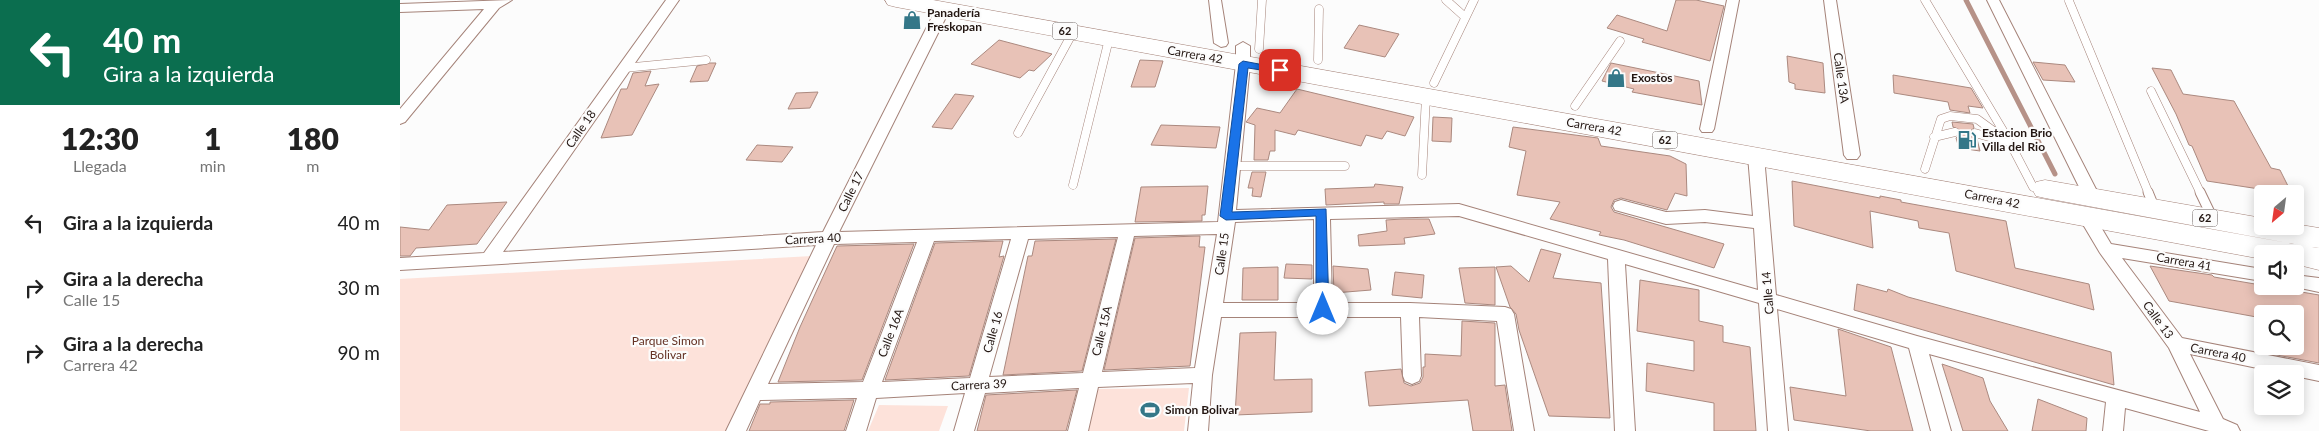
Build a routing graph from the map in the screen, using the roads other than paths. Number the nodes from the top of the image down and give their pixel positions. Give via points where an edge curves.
1 (672, 0) edge
2 (896, 0) edge
3 (992, 0) edge
4 (1215, 0) edge
5 (1262, 0) edge
6 (1446, 0) edge
7 (1474, 0) edge
8 (1733, 0) edge
9 (1830, 0) edge
10 (1925, 0) edge
11 (1993, 0) edge
12 (2069, 1) edge
13 (500, 2) edge
14 (400, 8) edge
15 (943, 9) junction
16 (1319, 9) dead end
17 (1465, 17) junction
18 (1073, 32) junction
19 (1110, 39) junction
20 (1620, 41) dead end
21 (1242, 51) junction
22 (706, 60) dead end
23 (1318, 60) junction
24 (624, 68) junction
25 (1430, 90) junction
26 (2152, 92) dead end
27 (1575, 106) junction
28 (400, 119) edge
29 (1707, 129) junction
30 (1955, 132) dead end
31 (1018, 133) dead end
32 (1975, 133) dead end
33 (1934, 137) junction
34 (2010, 143) junction
35 (1852, 155) junction
36 (1756, 156) junction
37 (1232, 166) junction
38 (1344, 166) dead end
39 (1925, 169) junction
40 (1422, 175) dead end
41 (1072, 186) dead end
42 (2033, 187) junction
43 (1622, 206) dead end
44 (2089, 207) junction
45 (2155, 209) junction
46 (1322, 212) junction
47 (2213, 219) junction
48 (1226, 222) junction
49 (1762, 223) junction
50 (1127, 232) junction
51 (1021, 234) junction
52 (928, 235) junction
53 (828, 238) junction
54 (2319, 238) edge
55 (2254, 245) edge
56 (2106, 249) junction
57 (1616, 255) junction
58 (2304, 256) edge
59 (489, 258) junction
60 (2319, 259) edge
61 (400, 264) edge
62 (2254, 275) edge
63 (2304, 282) edge
64 (2319, 285) edge
65 (1768, 298) junction
66 (1323, 309) junction
67 (1214, 310) junction
68 (1410, 310) junction
69 (1917, 343) junction
70 (2176, 344) junction
71 (2319, 373) edge
72 (1203, 375) junction
73 (1412, 376) dead end
74 (1090, 379) junction
75 (978, 385) junction
76 (869, 390) junction
77 (754, 392) junction
78 (2116, 397) junction
79 (2221, 429) edge
80 (736, 431) edge
81 (856, 431) edge
82 (964, 431) edge
83 (1078, 431) edge
84 (1198, 431) edge
85 (1524, 431) edge
86 (1625, 431) edge
87 (1778, 431) edge
88 (1941, 431) edge
89 (2114, 431) edge

1 - 24 street, Calle 18
2 - 15 highway, Carrera 42 / 62
3 - 21 highway, Carrera 42 / 62
4 - 21 street
5 - 21 lane
6 - 17 lane
7 - 17 lane
8 - 29 street
9 - 35 street, Calle 13A
10 - 34 lane
11 - 44 street, Calle 13
12 - 45 lane
13 - 14 street
13 - 28 street
15 - 18 highway, Carrera 42 / 62
15 - 53 street, Calle 17
16 - 23 lane
17 - 25 lane
18 - 19 highway, Carrera 42 / 62
18 - 31 lane
19 - 21 highway, Carrera 42 / 62
19 - 41 lane
20 - 27 lane
21 - 23 highway, Carrera 42 / 62
21 - 25 highway, Carrera 42 / 62
21 - 37 street, Calle 15
22 - 24 lane
23 - 25 highway, Carrera 42 / 62
24 - 59 street, Calle 18
25 - 27 highway, Carrera 42 / 62
25 - 36 highway, Carrera 42 / 62
25 - 40 lane
26 - 47 lane
27 - 29 highway, Carrera 42 / 62
29 - 35 highway, Carrera 42 / 62
30 - 33 lane
32 - 34 lane
33 - 34 lane via 1940,119 1950,116 1978,119
33 - 39 lane
34 - 42 lane
35 - 39 highway, Carrera 42 / 62
36 - 44 highway, Carrera 42 / 62
36 - 49 street, Calle 14
37 - 38 lane
37 - 48 street, Calle 15
39 - 42 highway, Carrera 42 / 62
42 - 44 highway, Carrera 42 / 62
43 - 49 street via 1666,218 1705,216
44 - 45 highway, Carrera 42 / 62
44 - 55 highway, Carrera 42 / 62
44 - 56 street, Calle 13
45 - 47 highway, Carrera 42 / 62
46 - 48 street, Carrera 40
46 - 57 street, Carrera 40 via 1459,210
46 - 66 street
47 - 54 highway, Carrera 42 / 62
48 - 50 street, Carrera 40
48 - 67 street, Calle 15
49 - 65 street, Calle 14
50 - 51 street, Carrera 40
50 - 74 street, Calle 15A
51 - 52 street, Carrera 40
51 - 75 street, Calle 16
52 - 53 street, Carrera 40
52 - 76 street, Calle 16A
53 - 59 street, Carrera 40
53 - 77 street, Calle 17
56 - 62 street, Carrera 41
56 - 70 street, Calle 13
57 - 65 street, Carrera 40
57 - 86 street
58 - 60 highway, Carrera 42 / 62
59 - 61 street, Carrera 40
63 - 64 street
65 - 69 street, Carrera 40
65 - 87 street, Calle 14
66 - 67 street
66 - 68 street
67 - 72 street, Calle 15
68 - 73 street
68 - 85 street via 1505,314
69 - 78 street, Carrera 40
69 - 88 street
70 - 71 street, Carrera 40
70 - 79 street, Calle 13
72 - 74 street, Carrera 39
72 - 84 street, Calle 15
74 - 75 street, Carrera 39
74 - 83 street, Calle 15A
75 - 76 street, Carrera 39
75 - 82 street, Calle 16
76 - 77 street, Carrera 39
76 - 81 street, Calle 16A
77 - 80 street, Calle 17
78 - 79 street, Carrera 40
78 - 89 street

